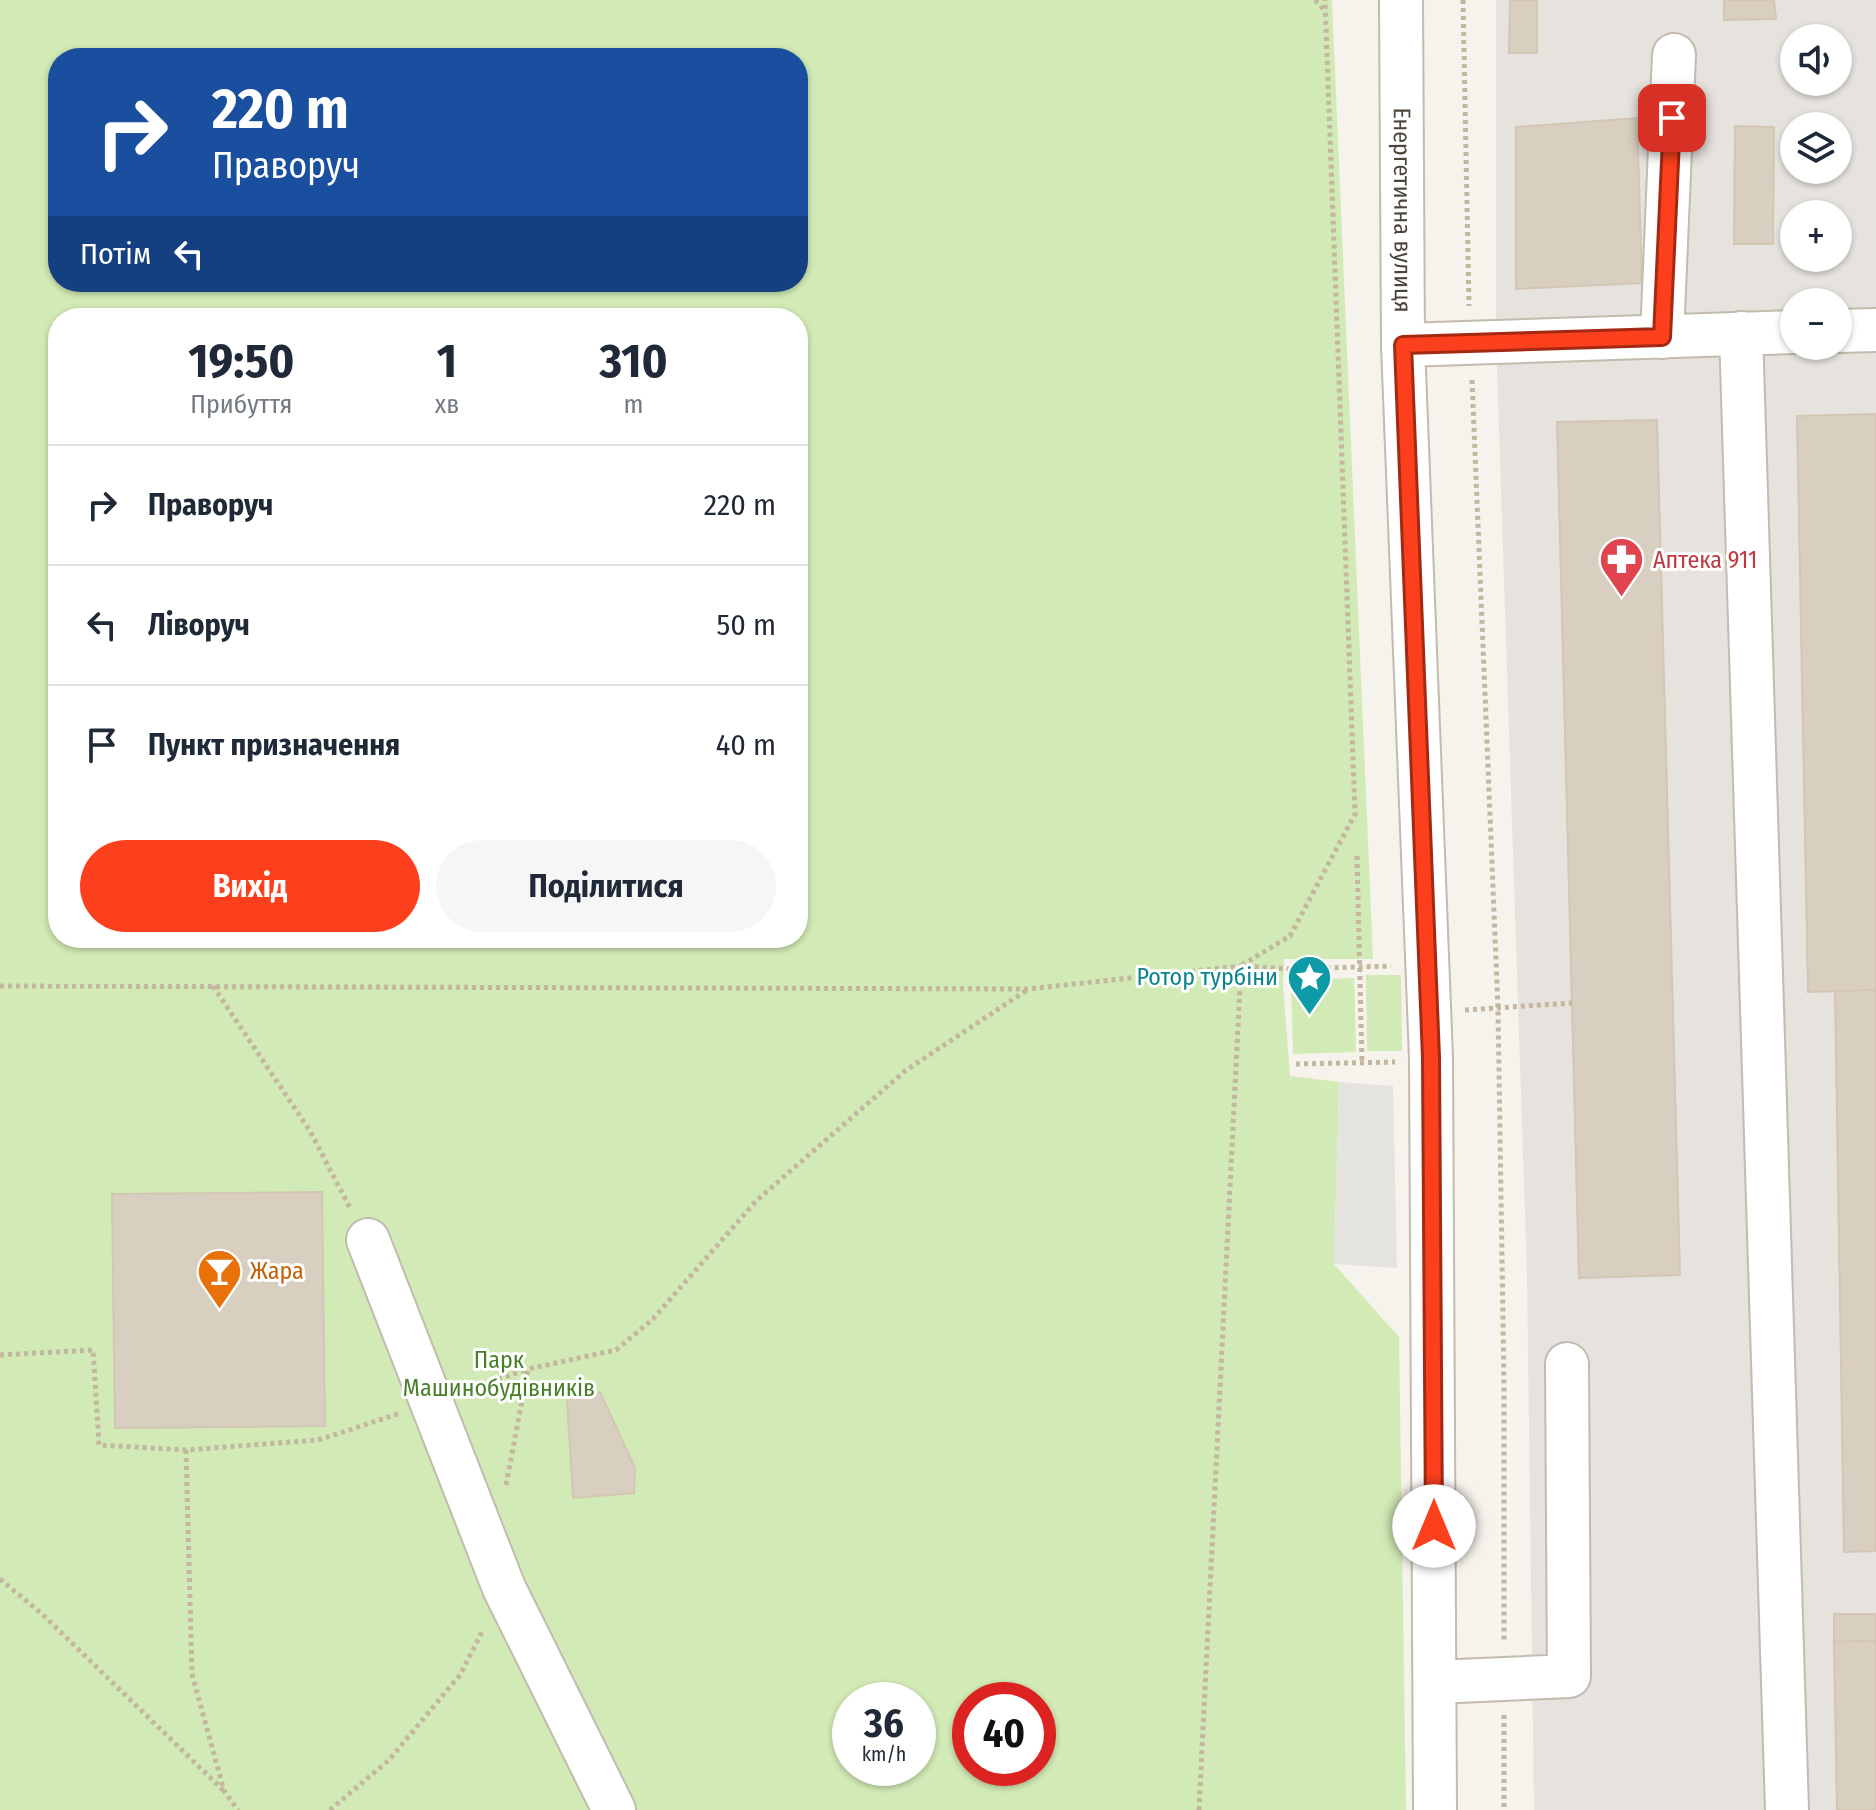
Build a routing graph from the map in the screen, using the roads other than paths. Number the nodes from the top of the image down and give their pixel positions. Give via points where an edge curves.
1 (1401, 0) edge
2 (1674, 55) dead end
3 (1876, 330) edge
4 (1852, 331) edge
5 (1780, 332) edge
6 (1741, 333) junction
7 (1662, 337) junction
8 (1403, 345) junction
9 (368, 1240) road end
10 (1567, 1364) dead end
11 (1435, 1682) junction
12 (614, 1810) edge
13 (1435, 1810) edge
14 (1787, 1810) edge

1 - 8 street, Енергетична вулиця
2 - 7 street
3 - 4 street
5 - 6 street
6 - 7 street
6 - 14 street
7 - 8 street
8 - 11 street, Енергетична вулиця via 1429,1013
9 - 12 street via 504,1588
10 - 11 street via 1569,1676
11 - 13 street, Енергетична вулиця

